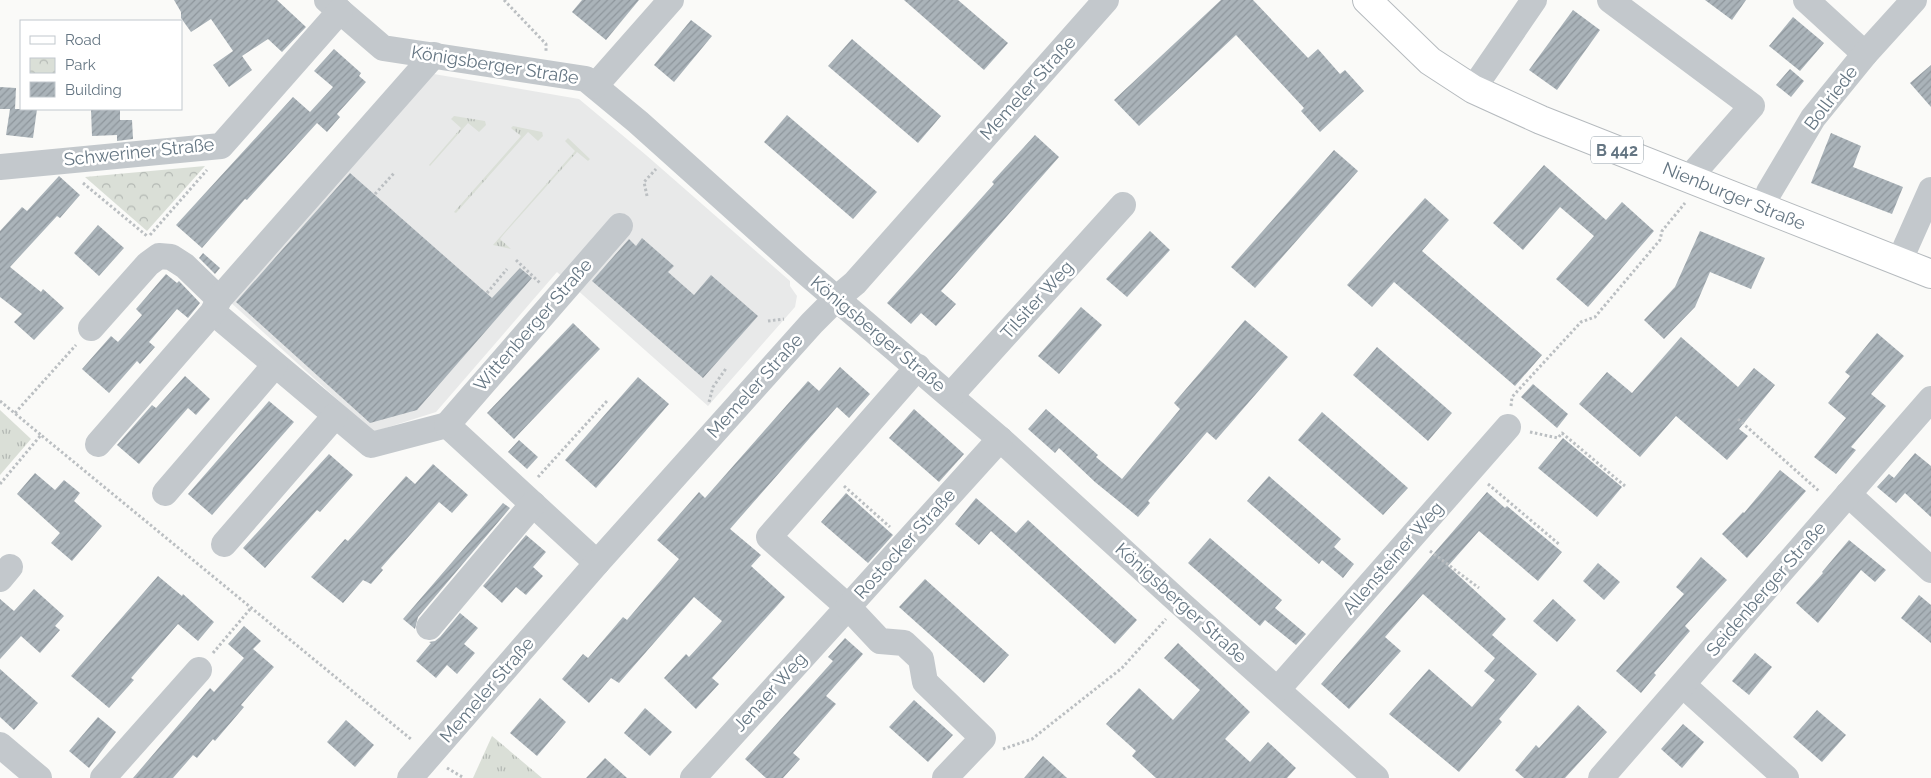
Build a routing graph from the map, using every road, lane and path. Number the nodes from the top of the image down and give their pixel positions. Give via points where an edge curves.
1 (504, 0) edge
2 (671, 0) edge
3 (1106, 0) edge
4 (1367, 0) edge
5 (1534, 0) edge
6 (1610, 0) edge
7 (1806, 0) edge
8 (1914, 0) edge
9 (334, 6) edge
10 (1865, 54) junction
11 (434, 55) junction
12 (546, 72) junction
13 (596, 86) junction
14 (1473, 89) junction
15 (220, 146) junction
16 (671, 152) junction
17 (72, 160) junction
18 (0, 167) edge
19 (395, 172) dead end
20 (1695, 180) junction
21 (1931, 190) edge
22 (375, 194) dead end
23 (647, 196) dead end
24 (1123, 205) dead end
25 (1763, 207) junction
26 (620, 226) dead end
27 (154, 247) junction
28 (516, 260) dead end
29 (1899, 262) junction
30 (507, 269) dead end
31 (1931, 274) edge
32 (487, 293) dead end
33 (556, 298) junction
34 (836, 298) junction
35 (216, 306) junction
36 (790, 319) dead end
37 (768, 321) dead end
38 (91, 328) joint
39 (276, 364) junction
40 (918, 366) junction
41 (727, 367) dead end
42 (951, 395) junction
43 (1931, 399) edge
44 (0, 401) edge
45 (607, 401) dead end
46 (708, 405) dead end
47 (15, 413) junction
48 (335, 416) junction
49 (1738, 419) dead end
50 (446, 425) junction
51 (1508, 427) junction
52 (42, 436) junction
53 (1000, 439) junction
54 (98, 444) dead end
55 (1470, 469) junction
56 (827, 471) junction
57 (0, 484) edge
58 (1625, 486) dead end
59 (166, 493) dead end
60 (528, 499) junction
61 (1842, 501) junction
62 (1411, 536) junction
63 (907, 541) junction
64 (224, 544) dead end
65 (1560, 545) dead end
66 (597, 563) junction
67 (1931, 570) edge
68 (1479, 588) dead end
69 (1180, 603) junction
70 (251, 608) junction
71 (848, 608) junction
72 (429, 626) dead end
73 (199, 670) joint
74 (1683, 685) junction
75 (1278, 689) junction
76 (417, 743) dead end
77 (0, 745) edge
78 (994, 752) dead end
79 (446, 767) dead end
80 (951, 771) edge
81 (39, 778) edge
82 (103, 778) edge
83 (410, 778) edge
84 (464, 778) edge
85 (693, 778) edge
86 (1376, 778) edge
87 (1601, 778) edge
88 (1786, 778) edge

1 - 12 path via 546,44
2 - 13 street
3 - 34 street, Memeler Straße via 855,283
4 - 14 main road, Nienburger Straße / B 442 via 1430,61
5 - 14 street
6 - 20 street via 1752,106
7 - 10 street
8 - 10 street, Bollriede
9 - 11 street, Königsberger Straße via 383,48
9 - 15 street, Schweriner Straße
10 - 25 street, Bollriede via 1813,118
11 - 12 street, Königsberger Straße
11 - 35 street
12 - 13 street, Königsberger Straße via 586,79
13 - 16 street, Königsberger Straße
14 - 20 main road, Nienburger Straße / B 442 via 1541,120
15 - 17 street, Schweriner Straße
15 - 27 path via 219,156
16 - 23 path via 644,182
16 - 34 street, Königsberger Straße
17 - 18 street, Schweriner Straße
17 - 27 path via 72,173
19 - 22 path
20 - 25 main road, Nienburger Straße / B 442
20 - 51 path via 1662,231 1660,240 1595,317 1581,322 1512,397
21 - 29 street
24 - 42 street, Tilsiter Weg
25 - 29 main road, Nienburger Straße / B 442
26 - 33 street, Wittenberger Straße
27 - 35 street via 185,266
27 - 38 street via 148,264
28 - 33 path
29 - 31 main road, Nienburger Straße / B 442
30 - 32 path
33 - 50 street, Wittenberger Straße
34 - 40 street, Königsberger Straße
34 - 66 street, Memeler Straße
35 - 39 street
35 - 54 street
36 - 37 path
38 - 47 path
39 - 48 street
39 - 59 street
40 - 42 street, Königsberger Straße
40 - 56 street
41 - 46 path via 713,387
42 - 53 street, Königsberger Straße
43 - 61 street, Seidenberger Straße
44 - 47 path
45 - 60 path
47 - 52 path
48 - 50 street via 371,445
48 - 64 street
49 - 61 path
50 - 60 street
51 - 55 street, Allensteiner Weg
51 - 58 path via 1558,438 1562,433
52 - 57 path
52 - 70 path
53 - 63 street, Rostocker Straße
53 - 69 street, Königsberger Straße
55 - 62 street, Allensteiner Weg
55 - 65 path
56 - 63 path
56 - 71 street via 769,537
60 - 66 street
60 - 72 street
61 - 67 street
61 - 74 street, Seidenberger Straße
62 - 68 path
62 - 75 street, Allensteiner Weg
63 - 71 street, Rostocker Straße
66 - 83 street, Memeler Straße
69 - 75 street, Königsberger Straße
69 - 78 path via 1122,668 1032,739
70 - 73 path
70 - 76 path
71 - 80 street, Rostocker Straße via 880,641 904,643 921,659 925,682 984,738
71 - 85 street, Jenaer Weg
73 - 82 street
74 - 87 street, Seidenberger Straße
74 - 88 street
75 - 86 street, Königsberger Straße
77 - 81 street
79 - 84 path

